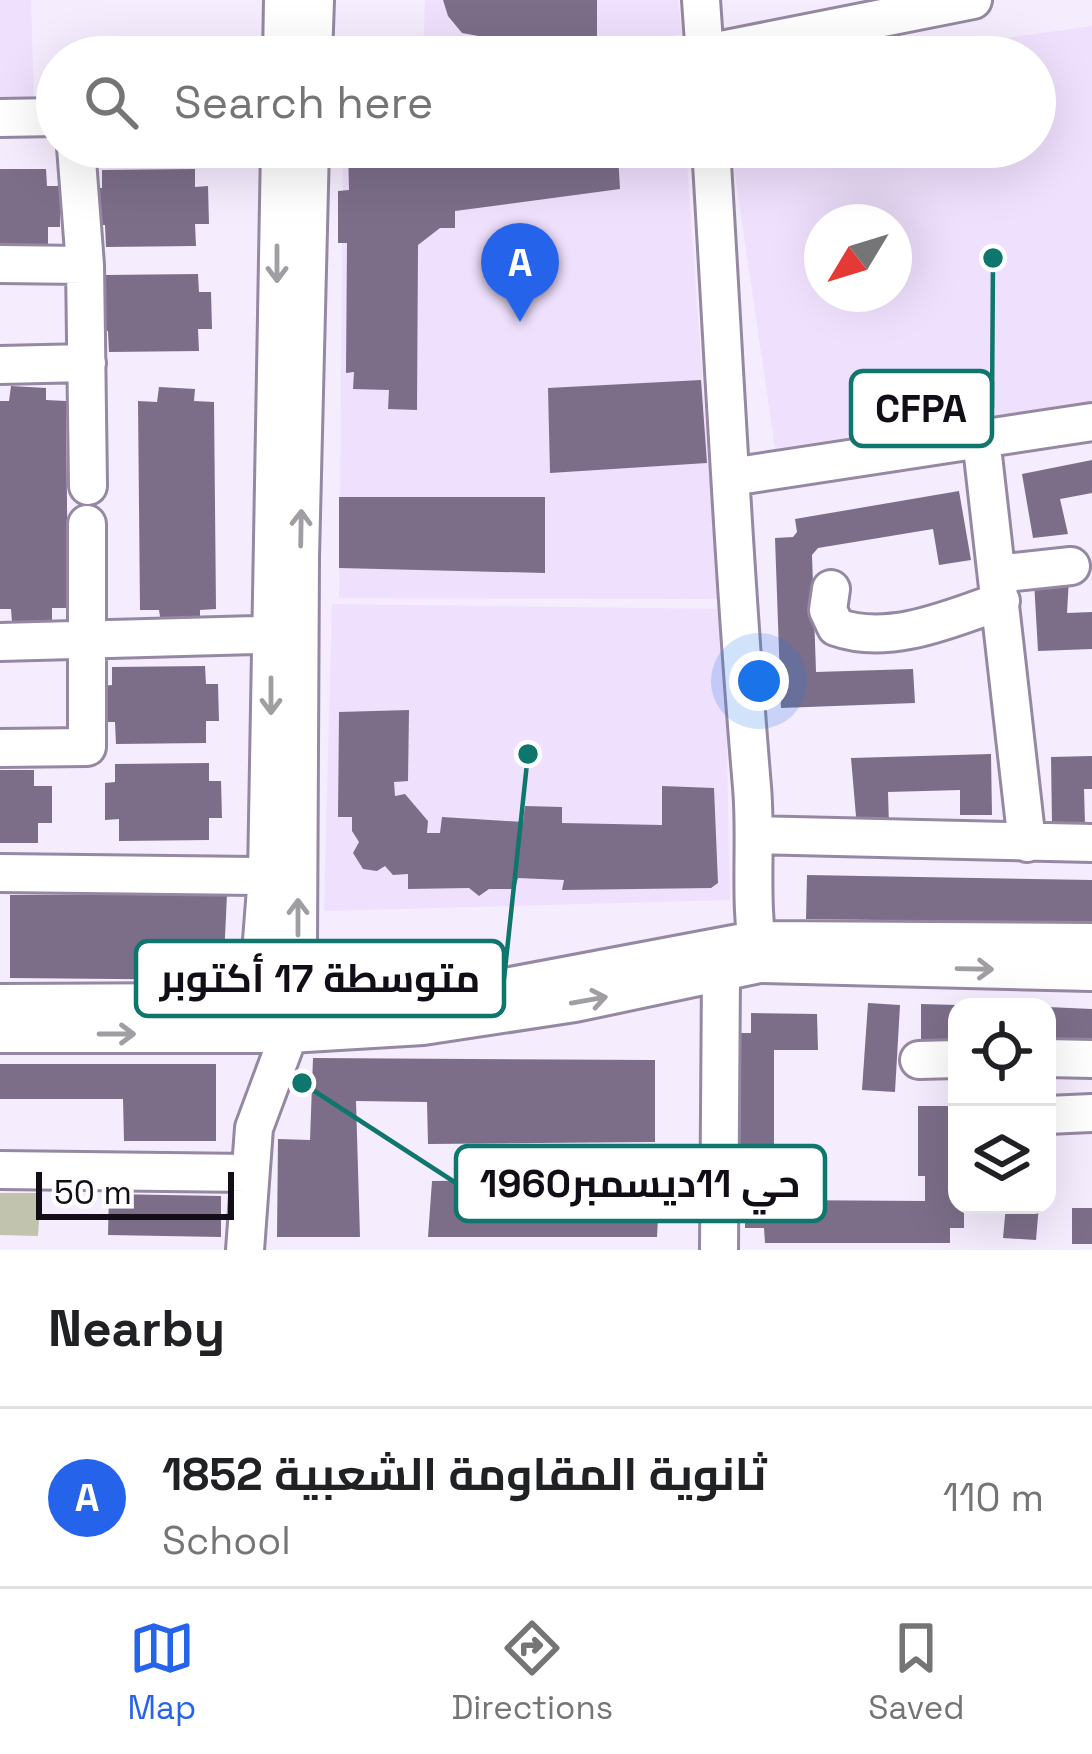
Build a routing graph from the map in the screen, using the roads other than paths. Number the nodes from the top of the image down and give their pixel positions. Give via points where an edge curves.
1 (283, 0) edge
2 (315, 0) edge
3 (701, 0) edge
4 (973, 0) edge
5 (282, 36) edge
6 (314, 36) edge
7 (700, 36) edge
8 (789, 36) edge
9 (36, 117) edge
10 (0, 118) edge
11 (78, 168) edge
12 (280, 168) edge
13 (309, 168) edge
14 (712, 168) edge
15 (0, 265) edge
16 (85, 265) junction
17 (87, 363) junction
18 (0, 365) edge
19 (1092, 422) edge
20 (981, 438) junction
21 (731, 477) junction
22 (88, 486) dead end
23 (87, 524) dead end
24 (1072, 566) dead end
25 (999, 588) junction
26 (831, 589) dead end
27 (286, 634) junction
28 (88, 639) junction
29 (0, 642) edge
30 (0, 748) edge
31 (756, 836) junction
32 (1027, 843) junction
33 (1092, 843) edge
34 (0, 873) edge
35 (267, 876) junction
36 (1092, 942) edge
37 (758, 952) junction
38 (1092, 972) edge
39 (722, 975) junction
40 (0, 1003) edge
41 (274, 1016) junction
42 (0, 1034) edge
43 (1056, 1058) edge
44 (948, 1059) edge
45 (1092, 1059) edge
46 (919, 1060) dead end
47 (1092, 1114) edge
48 (1056, 1115) edge
49 (0, 1170) edge
50 (248, 1173) junction
51 (244, 1250) edge
52 (718, 1250) edge

1 - 5 street
2 - 6 street
3 - 7 street
4 - 8 street
9 - 10 street
11 - 16 street
12 -> 27 street
27 -> 13 street via 302,447
14 - 21 street
15 - 16 street
16 - 17 street
17 - 18 street
17 - 22 street
19 - 20 street
20 - 21 street
20 - 25 street
21 - 31 street
23 - 28 street
24 - 25 street
25 - 26 street via 927,628 850,632 828,610
25 - 32 street
27 - 28 street
27 -> 35 street
41 -> 27 street
28 - 29 street
28 - 30 street via 87,747
31 - 32 street
31 - 37 street
32 - 33 street
34 - 35 street
35 - 41 street
36 - 37 street
37 -> 38 street
37 - 39 street
37 - 41 street
41 -> 39 street via 423,1026
39 - 52 street
40 - 41 street via 216,1003
42 -> 41 street
41 - 50 street
43 - 45 street
44 - 46 street
47 - 48 street
49 - 50 street
50 - 51 street

